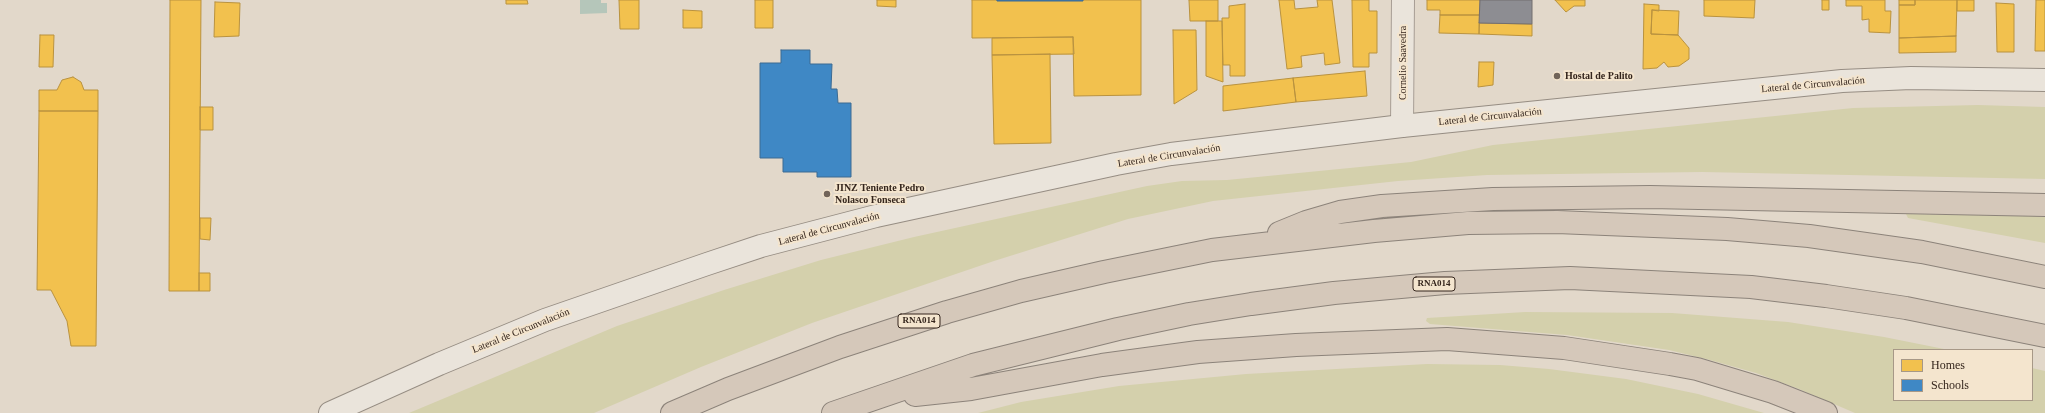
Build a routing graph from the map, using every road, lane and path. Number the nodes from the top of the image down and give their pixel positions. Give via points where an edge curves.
1 (1403, 0) edge
2 (2045, 80) edge
3 (1402, 126) junction
4 (2045, 204) edge
5 (1253, 244) junction
6 (2045, 277) edge
7 (2045, 336) edge
8 (872, 400) junction
9 (330, 413) edge
10 (672, 413) edge
11 (833, 413) edge
12 (1826, 413) edge

1 - 3 street, Cornelio Saavedra
2 - 3 street, Lateral de Circunvalación via 1911,78 1842,82
3 - 9 street, Lateral de Circunvalación via 1146,158 927,204 807,234 728,257 597,301 493,341
4 - 5 highway via 1650,197 1493,199 1382,206 1340,212 1306,222
5 - 6 highway, RNA014 via 1468,224 1557,222 1686,227 1802,236 1922,252
5 - 10 highway, RNA014 via 1104,272 1021,291 947,312 807,359
7 - 8 highway, RNA014 via 1906,308 1751,287 1570,278 1481,281 1334,293 1189,314 974,365
8 - 11 highway, RNA014
8 - 12 highway via 971,389 1102,364 1198,352 1446,339 1564,348 1670,364 1773,392

